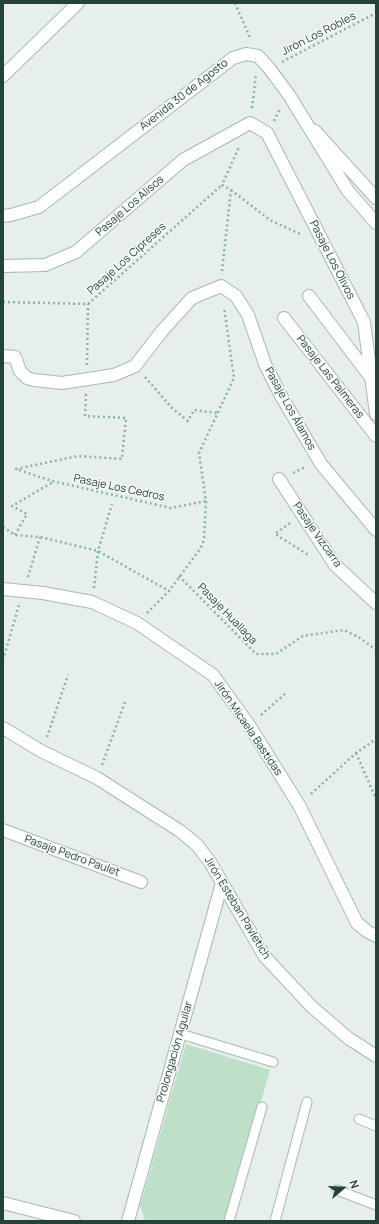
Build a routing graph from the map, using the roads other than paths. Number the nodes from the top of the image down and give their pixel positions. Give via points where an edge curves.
1 (78, 3) edge
2 (3, 76) edge
3 (300, 115) junction
4 (267, 133) joint
5 (376, 198) edge
6 (3, 216) edge
7 (376, 223) edge
8 (3, 266) edge
9 (309, 296) dead end
10 (284, 318) dead end
11 (3, 356) edge
12 (370, 376) junction
13 (376, 414) edge
14 (376, 436) edge
15 (279, 479) road end
16 (376, 530) edge
17 (3, 589) edge
18 (376, 603) edge
19 (3, 728) edge
20 (3, 830) edge
21 (141, 882) dead end
22 (222, 883) junction
23 (376, 936) edge
24 (180, 1034) junction
25 (376, 1056) edge
26 (274, 1062) dead end
27 (307, 1102) dead end
28 (262, 1107) dead end
29 (359, 1119) dead end
30 (376, 1126) edge
31 (337, 1190) dead end
32 (3, 1203) edge
33 (376, 1206) edge
34 (74, 1221) edge
35 (128, 1221) edge
36 (229, 1221) edge
37 (275, 1221) edge

1 - 2 street
3 - 5 street
3 - 6 street, Avenida 30 de Agosto via 269,68 258,56 246,54 232,58 39,206 11,216
3 - 7 street via 348,191
4 - 8 street, Pasaje Los Alisos via 250,123 184,160 76,252 45,265
4 - 12 street, Pasaje Los Olivos via 364,322
9 - 12 street
10 - 14 street, Pasaje Las Palmeras
11 - 16 street, Pasaje Los Álamos via 15,357 20,371 27,378 34,380 62,383 114,375 135,366 192,298 221,286 236,296 248,315 264,364 321,464
12 - 13 street, Pasaje Los Olivos
15 - 18 street, Pasaje Vizcarra via 335,565
17 - 23 street, Jirón Micaela Bastidas via 92,602 137,623 213,675 299,805 357,923
19 - 22 street, Jirón Esteban Pavletich via 41,751 97,778 180,832 201,851
20 - 21 street, Pasaje Pedro Paulet
22 - 24 street, Prolongación Aguilar
22 - 25 street, Jirón Esteban Pavletich via 265,957 282,977 348,1038
24 - 26 lane
24 - 35 street, Prolongación Aguilar
27 - 37 lane
28 - 36 lane
29 - 30 lane
31 - 33 lane
32 - 34 street

